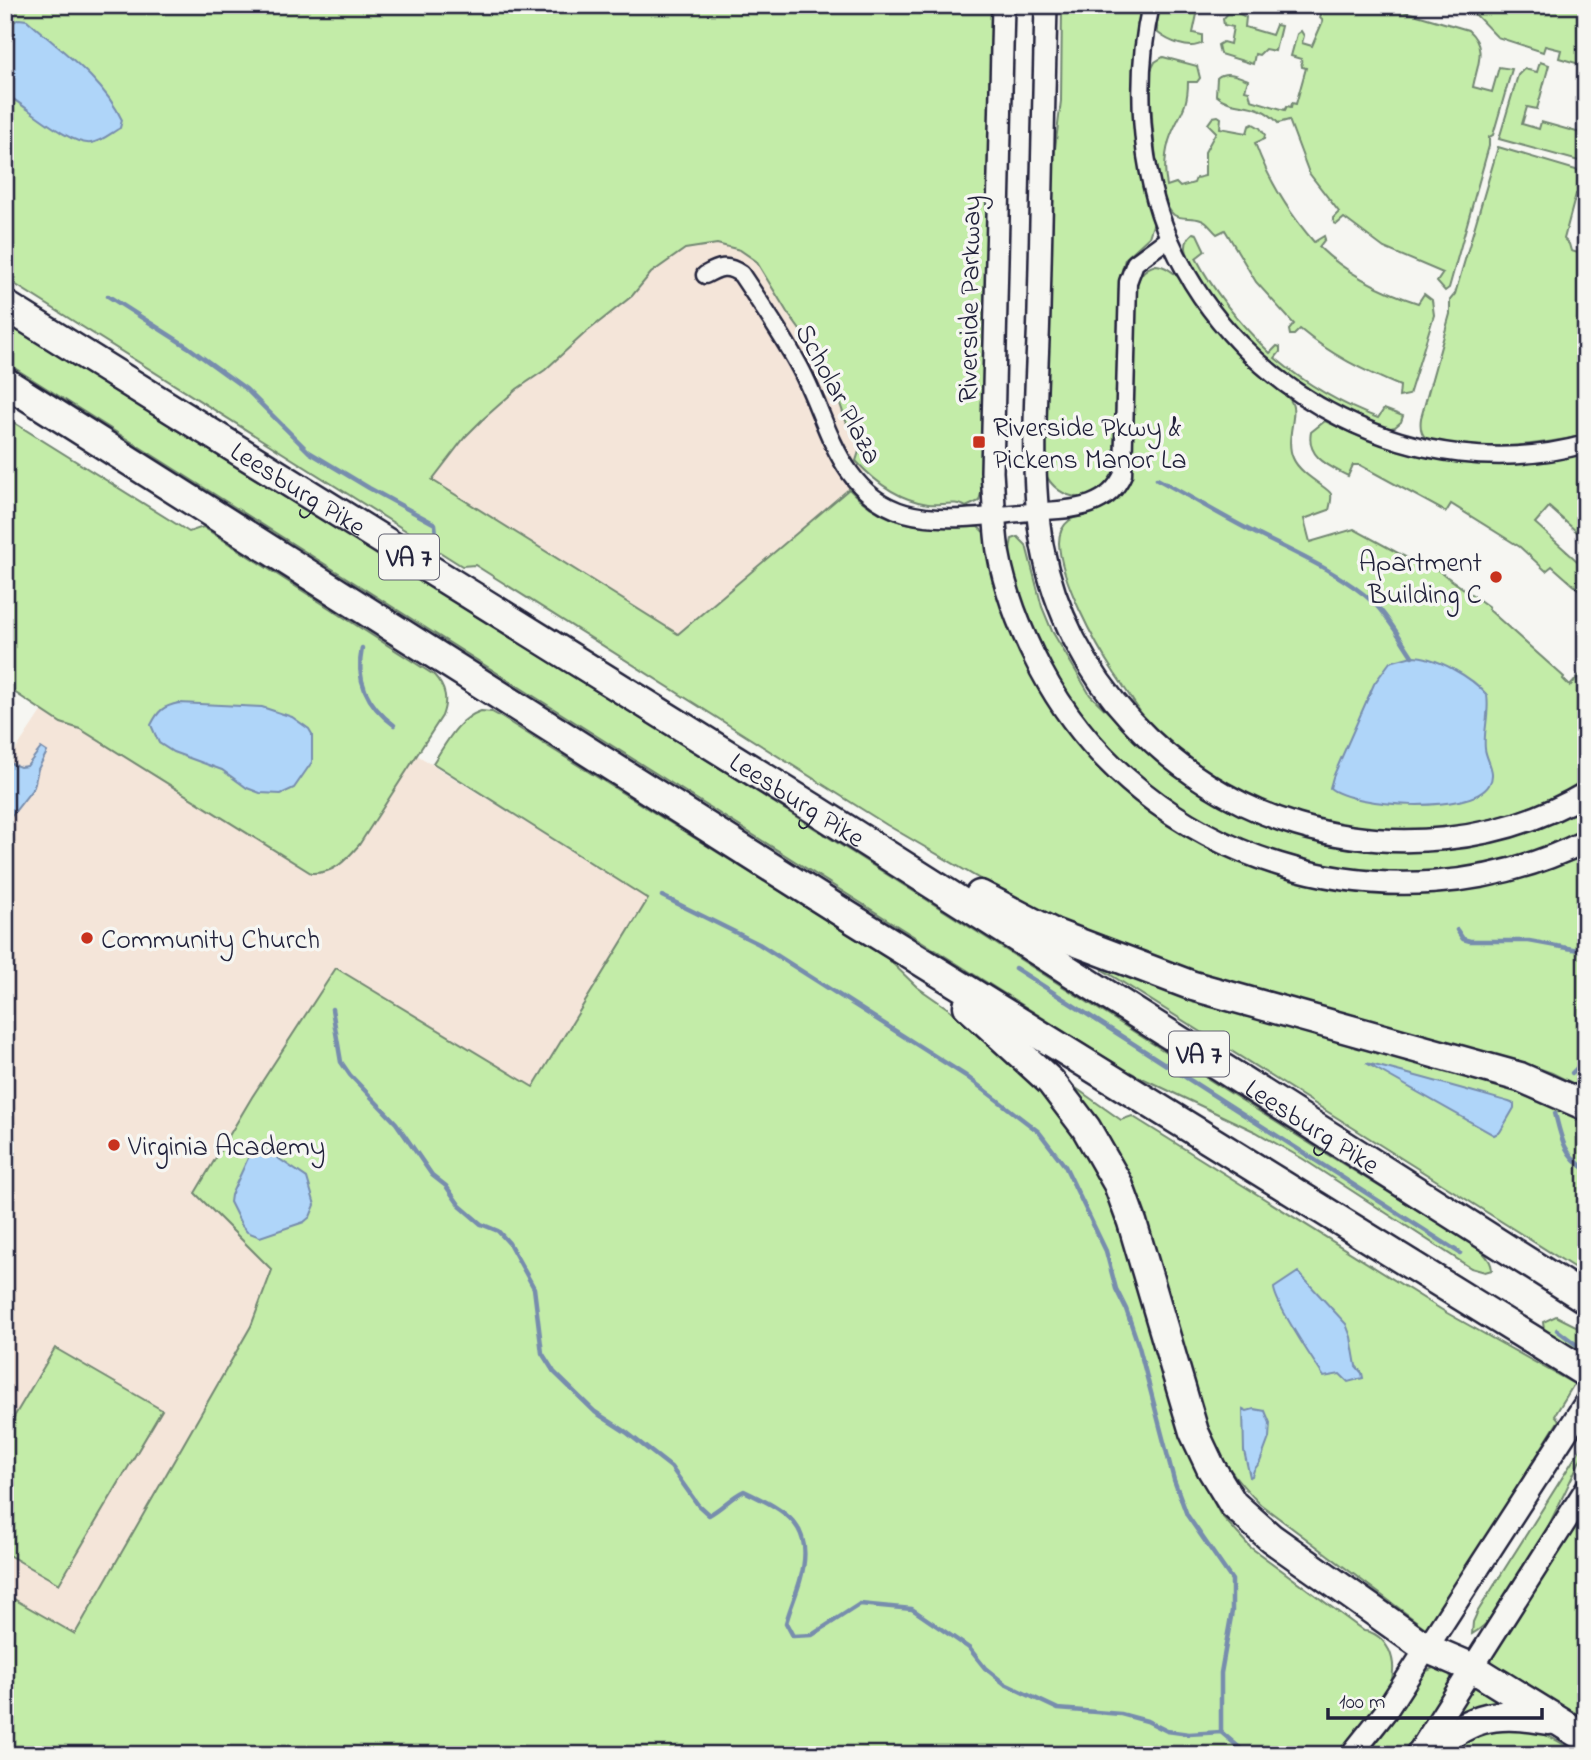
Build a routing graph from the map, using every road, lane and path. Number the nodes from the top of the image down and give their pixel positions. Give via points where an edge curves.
1 (1003, 5) edge
2 (1046, 5) edge
3 (1151, 5) edge
4 (1169, 238) junction
5 (705, 275) dead end
6 (5, 305) edge
7 (5, 382) edge
8 (1586, 444) edge
9 (1038, 512) junction
10 (995, 515) junction
11 (1586, 793) edge
12 (813, 808) junction
13 (1586, 841) edge
14 (848, 916) junction
15 (1586, 1106) edge
16 (1586, 1299) edge
17 (1586, 1373) edge
18 (1586, 1402) edge
19 (1586, 1489) edge
20 (1426, 1648) junction
21 (1473, 1668) junction
22 (1558, 1721) junction
23 (1586, 1738) edge
24 (1351, 1755) edge
25 (1419, 1755) edge

1 - 10 main road, Riverside Parkway via 992,472
2 - 9 main road via 1035,478
3 - 4 street via 1141,80 1142,116 1149,169
4 - 8 street via 1195,286 1232,337 1280,382 1334,416 1369,432 1454,453 1540,453
4 - 9 street, Scholar Plaza via 1135,263 1128,282 1120,481 1114,491 1095,503
5 - 10 street, Scholar Plaza via 722,267 741,274 799,364 839,458 857,483 890,507 912,515
6 - 12 highway, Leesburg Pike / VA 7
7 - 14 highway, VA 7
9 - 10 street, Scholar Plaza
9 - 11 main road via 1057,597 1074,641 1096,677 1163,753 1230,797 1317,831 1416,841 1490,830
10 - 13 main road, Riverside Parkway via 1011,598 1042,671 1069,714 1129,781 1214,838 1321,876 1398,884 1435,884 1490,875
12 - 15 highway via 1053,933 1193,986 1520,1077
12 - 16 highway, Leesburg Pike / VA 7
14 - 17 highway, VA 7
14 - 20 highway via 976,1013 1051,1082 1086,1128 1118,1184 1132,1222 1194,1432 1233,1504 1272,1538
18 - 20 main road
19 - 21 main road
20 - 21 highway
20 - 24 main road
21 - 22 highway
21 - 25 main road
22 - 23 highway
22 - 25 highway via 1511,1715 1476,1720

